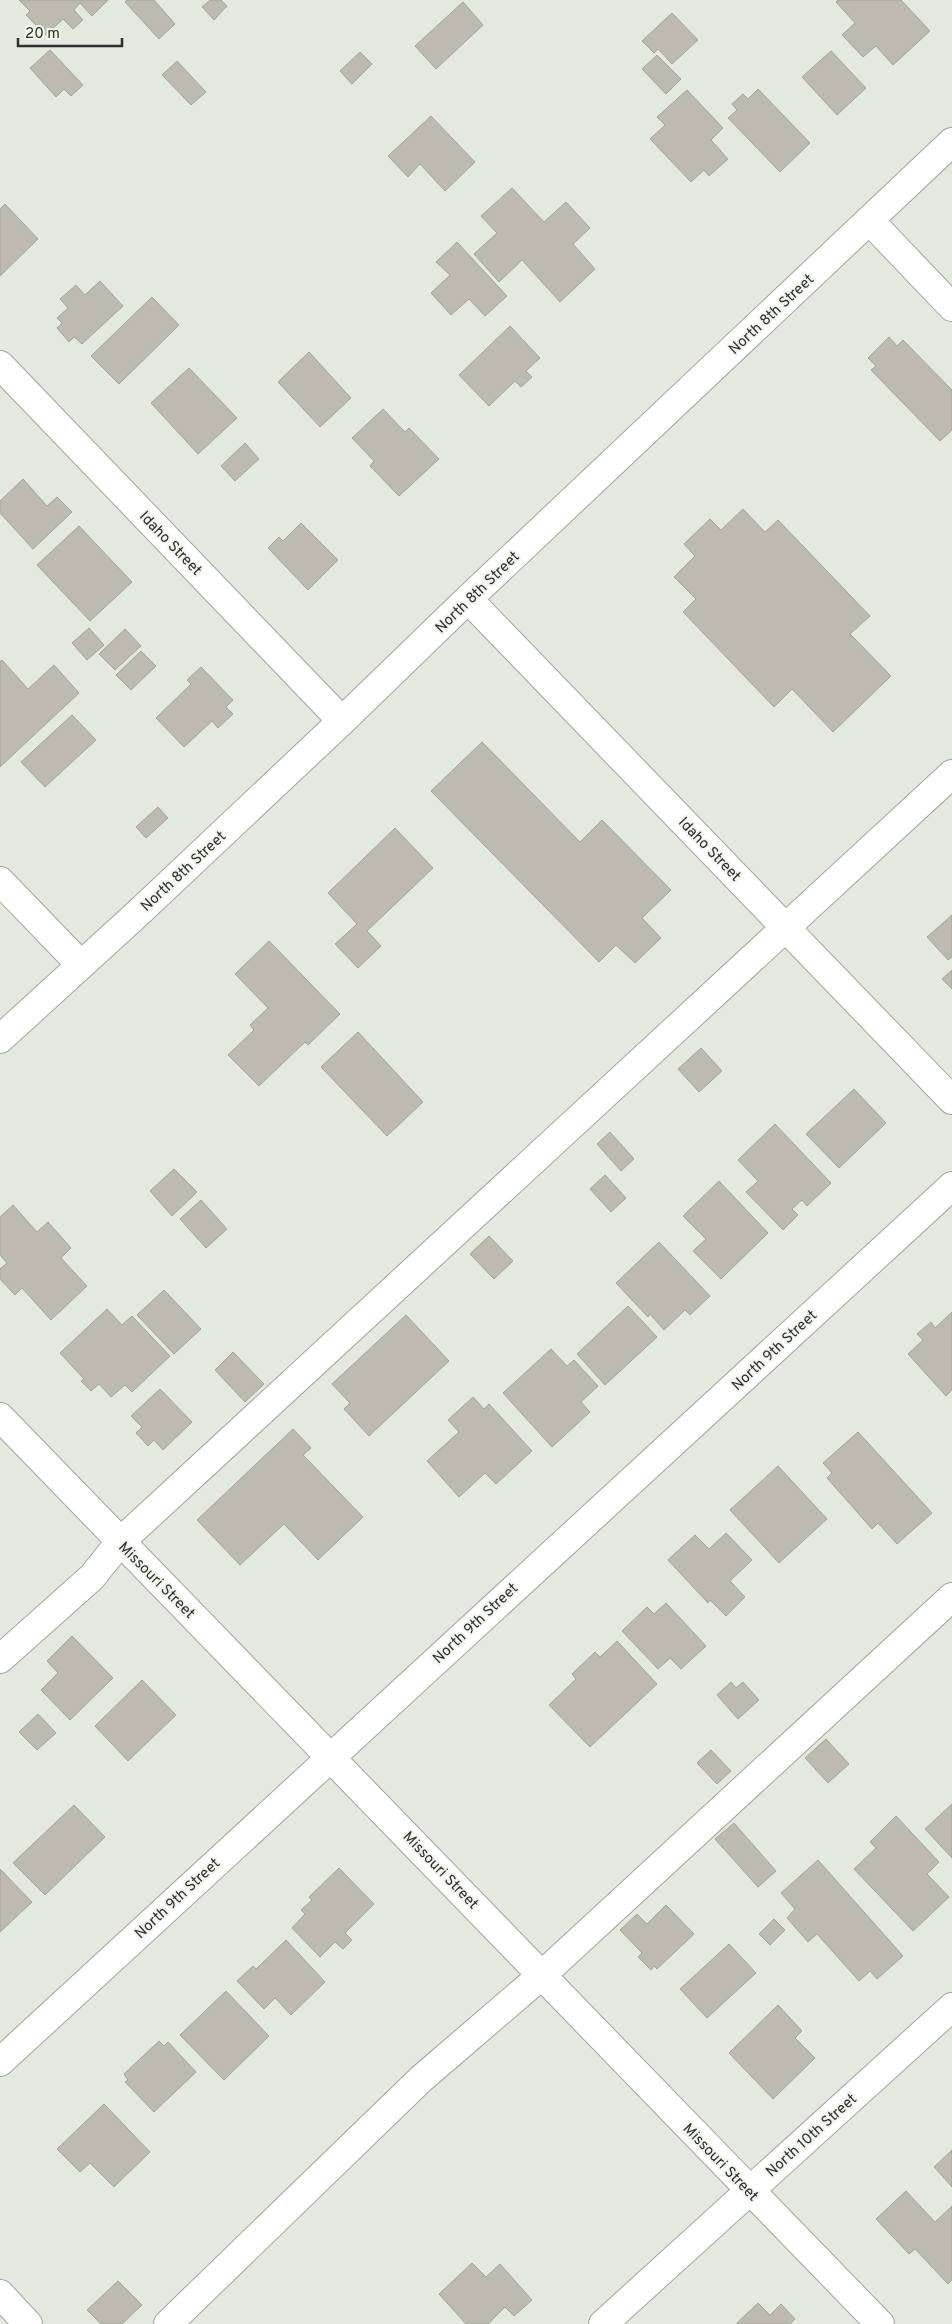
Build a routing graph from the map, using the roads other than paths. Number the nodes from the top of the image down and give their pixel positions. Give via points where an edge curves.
1 (952, 142) edge
2 (870, 221) junction
3 (952, 308) edge
4 (0, 365) edge
5 (468, 599) junction
6 (342, 722) junction
7 (952, 774) edge
8 (0, 881) edge
9 (786, 927) junction
10 (82, 965) junction
11 (0, 1039) edge
12 (952, 1100) edge
13 (952, 1186) edge
14 (0, 1417) edge
15 (120, 1542) junction
16 (952, 1597) edge
17 (0, 1659) edge
18 (331, 1756) junction
19 (542, 1975) junction
20 (952, 2007) edge
21 (0, 2062) edge
22 (750, 2190) junction
23 (0, 2294) edge
24 (28, 2324) edge
25 (168, 2324) edge
26 (603, 2324) edge
27 (880, 2324) edge

1 - 2 street, North 8th Street
2 - 3 street
2 - 5 street, North 8th Street
4 - 6 street, Idaho Street
5 - 6 street, North 8th Street
5 - 9 street, Idaho Street
6 - 10 street, North 8th Street
7 - 9 street
8 - 10 street
9 - 12 street, Idaho Street
9 - 15 street
10 - 11 street, North 8th Street
13 - 18 street, North 9th Street
14 - 15 street, Missouri Street
15 - 17 street via 92,1578
15 - 18 street, Missouri Street
16 - 19 street
18 - 19 street, Missouri Street
18 - 21 street, North 9th Street
19 - 22 street, Missouri Street
19 - 25 street via 421,2079
20 - 22 street, North 10th Street
22 - 26 street, North 10th Street
22 - 27 street, Missouri Street
23 - 24 street

